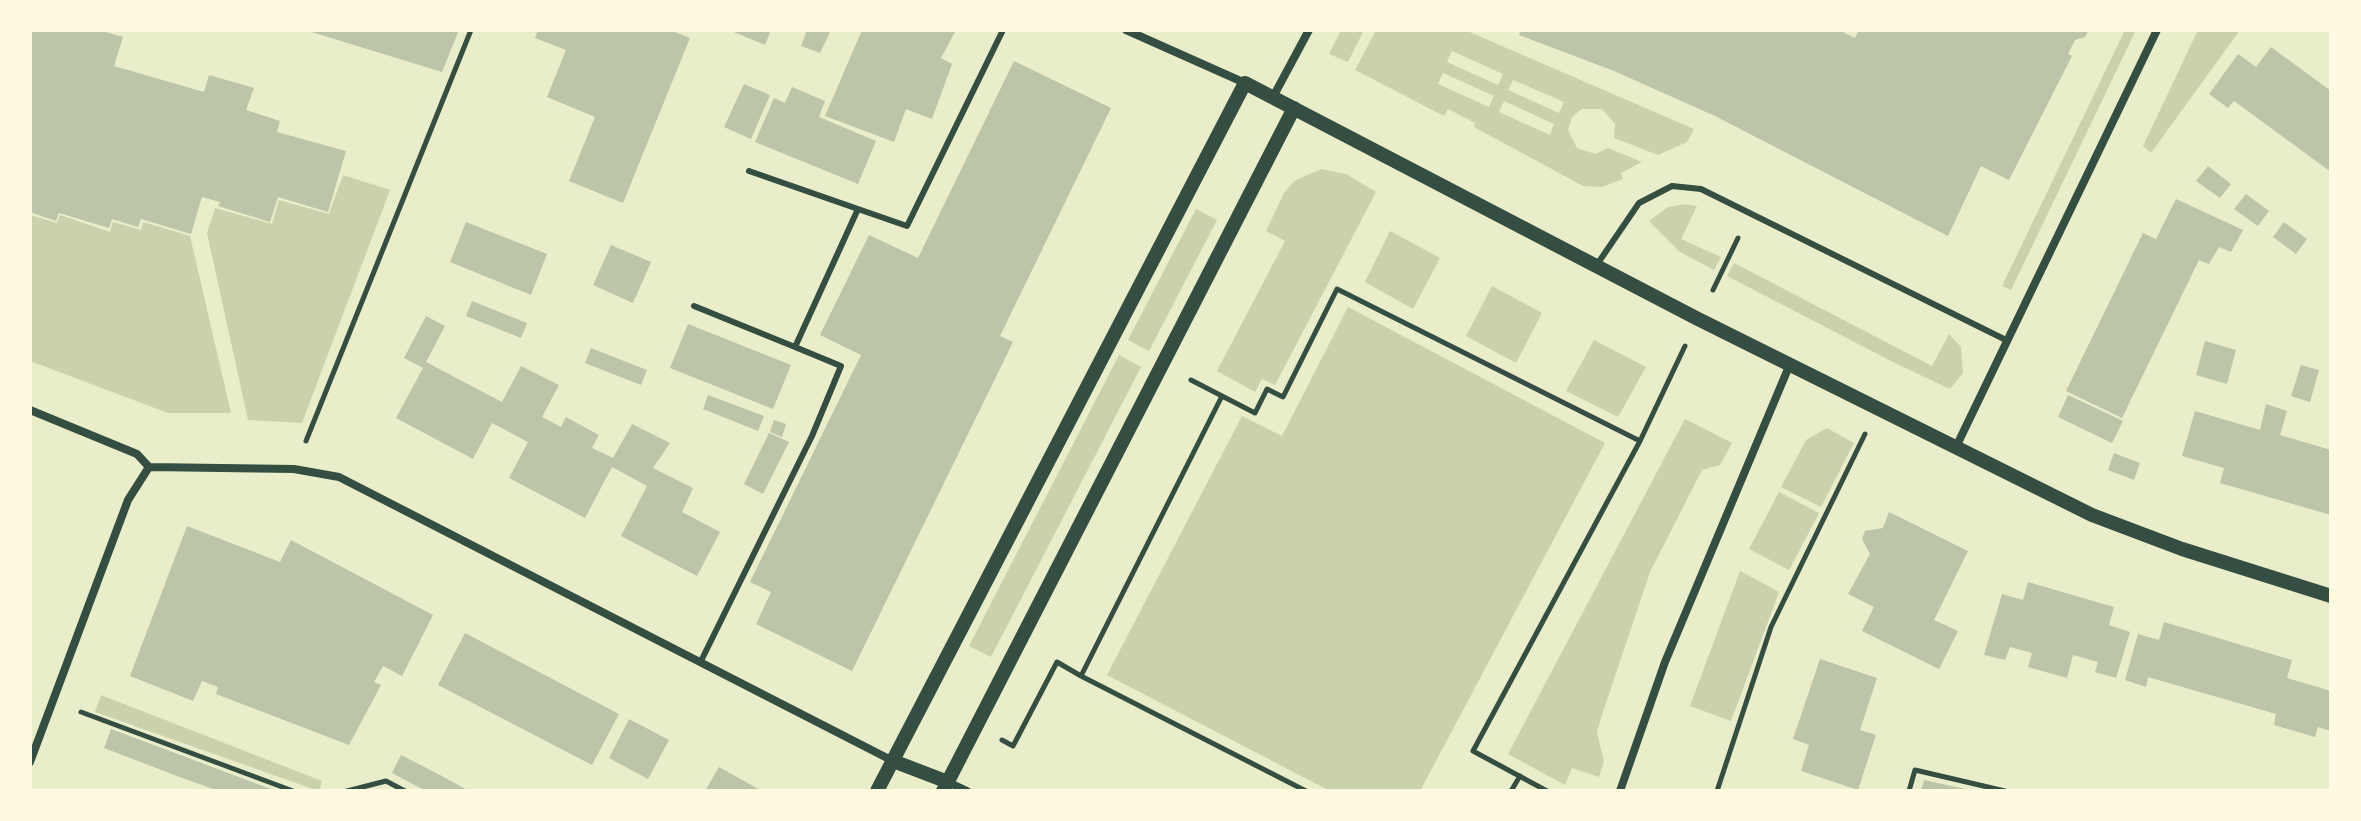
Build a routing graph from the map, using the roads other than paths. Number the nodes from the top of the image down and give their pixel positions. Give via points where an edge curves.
1 (1003, 30) edge
2 (1126, 30) edge
3 (1309, 30) edge
4 (2157, 30) edge
5 (1245, 83) junction
6 (1273, 97) junction
7 (1294, 108) junction
8 (749, 171) dead end
9 (858, 209) junction
10 (1596, 266) junction
11 (694, 306) dead end
12 (2008, 341) junction
13 (795, 347) junction
14 (1790, 364) junction
15 (30, 410) edge
16 (1956, 447) junction
17 (149, 467) junction
18 (2331, 596) edge
19 (701, 661) junction
20 (893, 761) junction
21 (30, 762) edge
22 (945, 786) edge
23 (877, 791) edge
24 (967, 791) edge
25 (1620, 791) edge

1 - 9 lane via 907,226
2 - 5 street
3 - 6 street
4 - 12 street
5 - 6 street
5 - 20 street
6 - 7 street
7 - 10 street
7 - 22 street
8 - 9 lane
9 - 13 lane
10 - 12 lane via 1639,203 1672,186 1701,189
10 - 14 street
11 - 13 lane
12 - 16 street
13 - 19 lane via 841,366
14 - 16 street
14 - 25 street via 1665,662
15 - 17 street via 137,454
16 - 18 street via 2092,515
17 - 19 street via 294,469 339,477
17 - 21 street via 128,500
19 - 20 street
20 - 22 street
20 - 23 street
22 - 24 street

